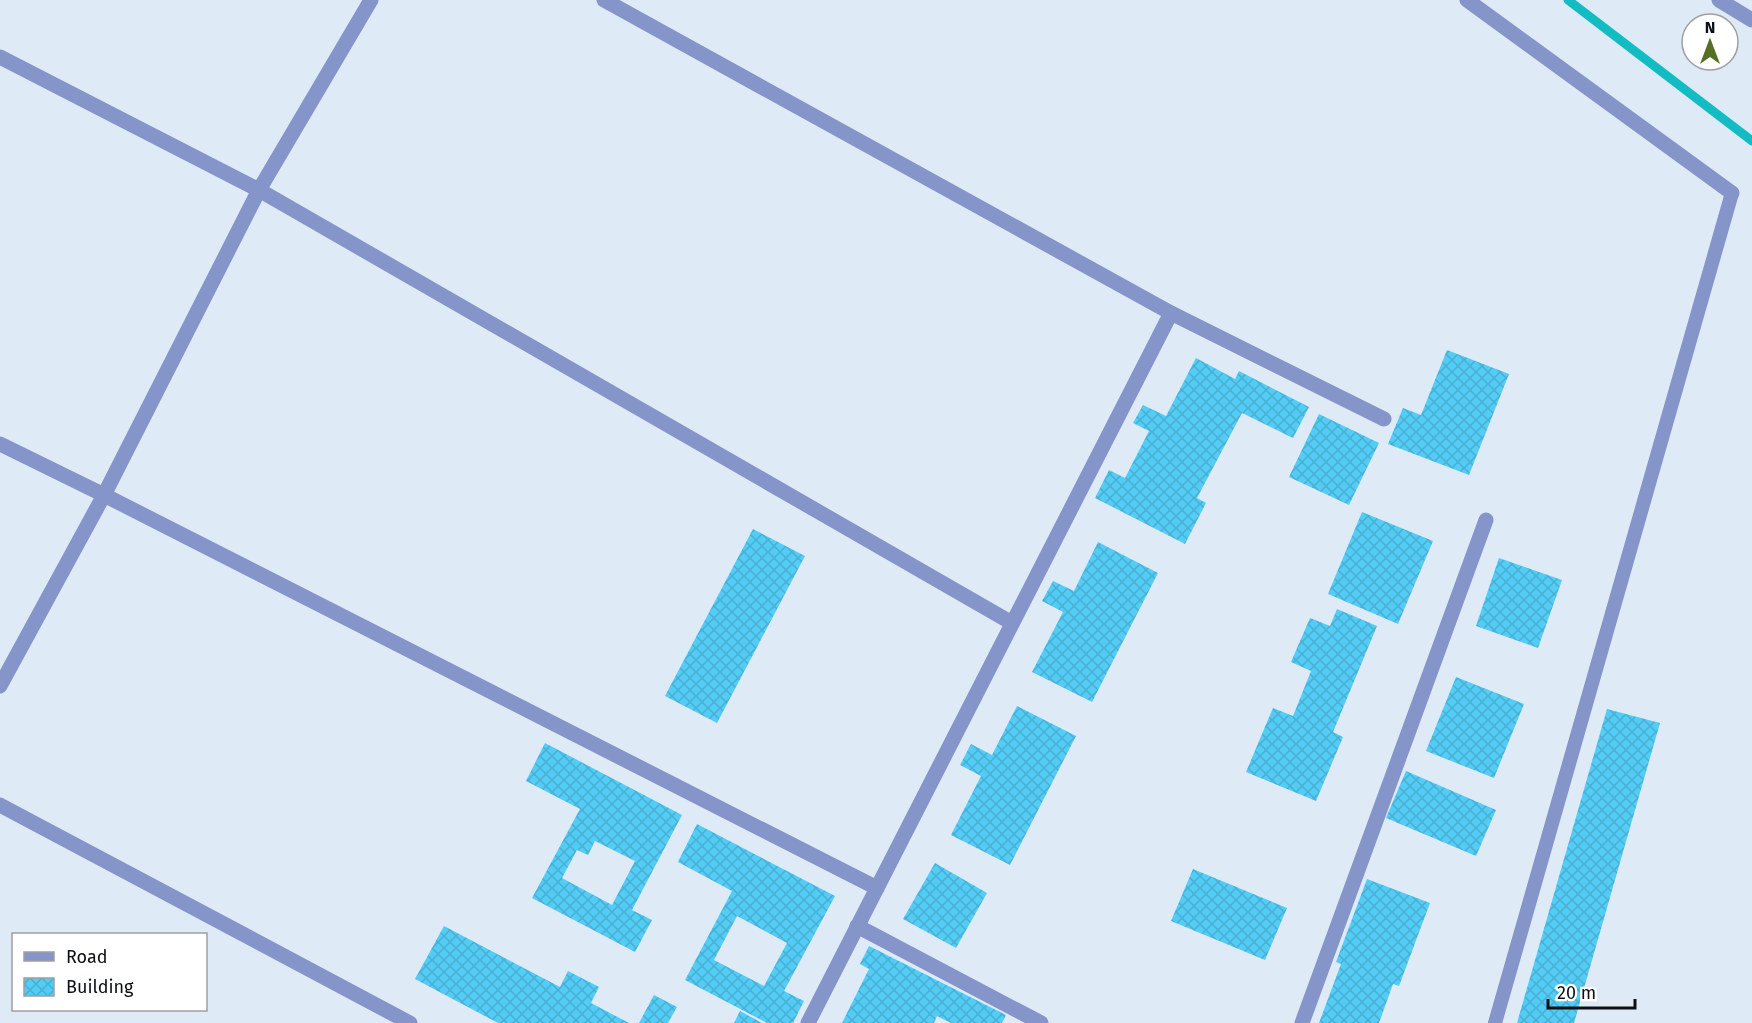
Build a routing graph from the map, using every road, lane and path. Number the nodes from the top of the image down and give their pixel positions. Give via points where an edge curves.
1 (371, 0) edge
2 (604, 0) edge
3 (1467, 0) edge
4 (1719, 0) edge
5 (1752, 20) edge
6 (0, 57) edge
7 (260, 190) junction
8 (1732, 193) joint
9 (1170, 313) junction
10 (1384, 419) dead end
11 (0, 444) edge
12 (104, 495) junction
13 (1486, 520) dead end
14 (1012, 623) junction
15 (0, 686) edge
16 (0, 805) edge
17 (877, 888) junction
18 (857, 927) junction
19 (410, 1023) edge
20 (808, 1023) edge
21 (1041, 1023) edge
22 (1302, 1023) edge
23 (1495, 1023) edge

1 - 7 street
2 - 9 street
3 - 8 street
4 - 5 street
6 - 7 street
7 - 12 street
7 - 14 street
8 - 23 lane
9 - 10 street
9 - 14 street
11 - 12 street
12 - 15 street
12 - 17 street
13 - 22 street
14 - 17 street
16 - 19 street
17 - 18 street
18 - 20 street
18 - 21 street

